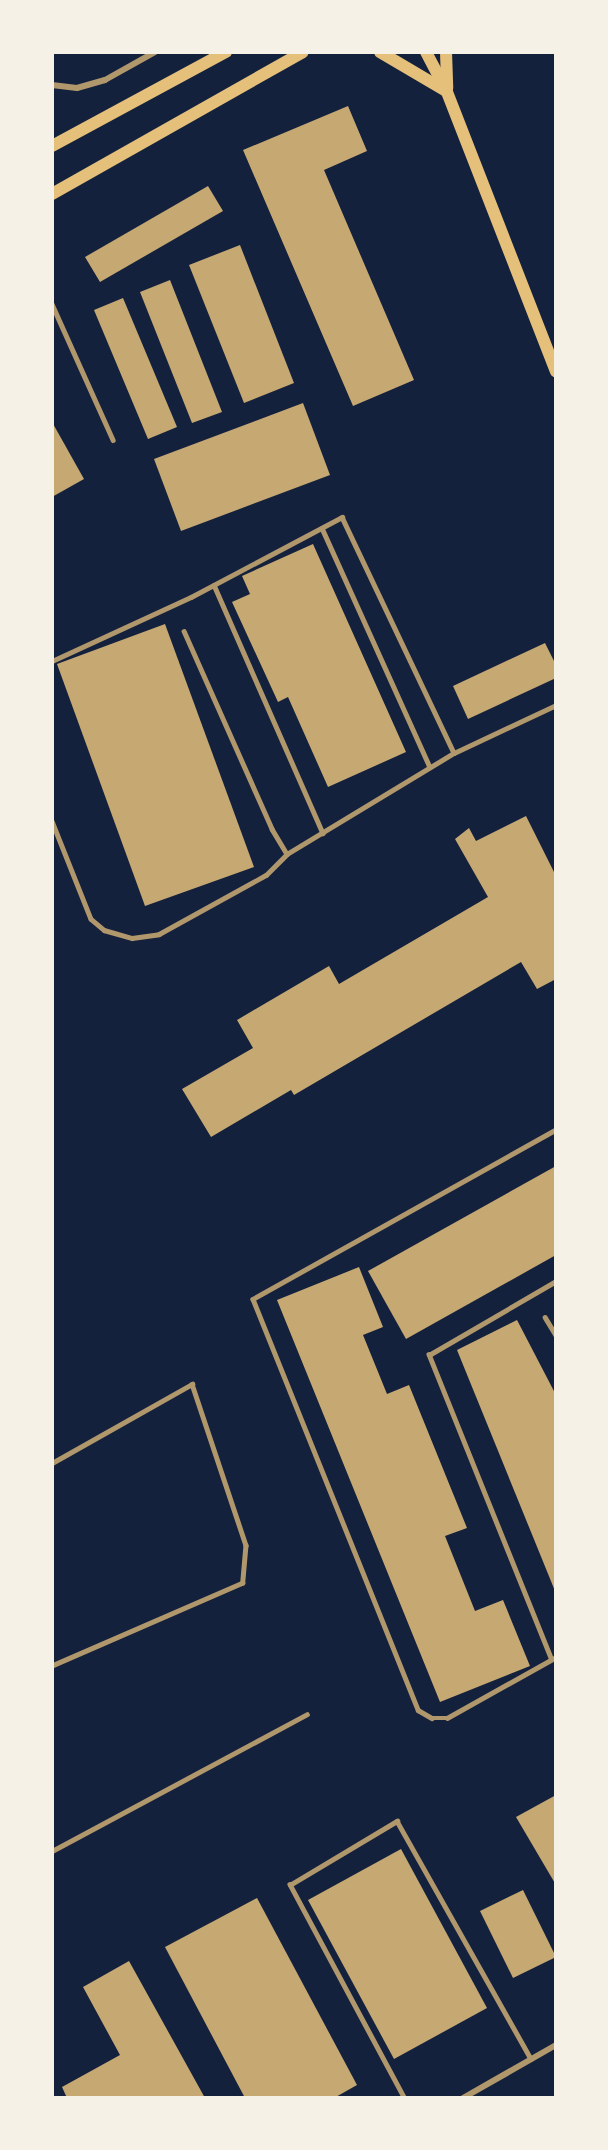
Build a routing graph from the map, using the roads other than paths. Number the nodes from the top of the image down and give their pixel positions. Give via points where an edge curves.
1 (155, 52) edge
2 (226, 52) edge
3 (303, 52) edge
4 (380, 52) edge
5 (426, 52) edge
6 (446, 52) edge
7 (52, 85) edge
8 (447, 92) junction
9 (52, 146) edge
10 (52, 194) edge
11 (52, 304) edge
12 (555, 372) edge
13 (113, 440) dead end
14 (322, 528) junction
15 (214, 585) junction
16 (184, 631) dead end
17 (52, 661) edge
18 (555, 705) edge
19 (454, 753) junction
20 (430, 767) junction
21 (52, 821) edge
22 (323, 833) junction
23 (287, 854) junction
24 (555, 1130) edge
25 (555, 1281) edge
26 (545, 1317) dead end
27 (555, 1335) edge
28 (52, 1462) edge
29 (554, 1658) edge
30 (52, 1666) edge
31 (307, 1714) dead end
32 (52, 1851) edge
33 (555, 2046) edge
34 (531, 2059) junction
35 (404, 2097) edge
36 (463, 2097) edge

1 - 7 street via 105,80 77,88
2 - 9 main road
3 - 10 main road
4 - 8 main road
5 - 8 main road
6 - 8 main road
8 - 12 main road
11 - 13 lane
14 - 15 lane
14 - 19 lane via 342,517
14 - 20 lane
15 - 17 lane
15 - 22 lane
16 - 23 lane via 272,829
18 - 19 lane
19 - 20 lane
20 - 22 lane
21 - 23 lane via 91,919 104,930 132,938 159,934 266,875
22 - 23 lane
24 - 29 lane via 253,1299 418,1710 432,1718 447,1718
25 - 29 lane via 429,1355
26 - 27 lane
28 - 30 lane via 192,1384 246,1545 243,1583
31 - 32 lane
33 - 34 street
34 - 35 lane via 397,1821 290,1885
34 - 36 street

